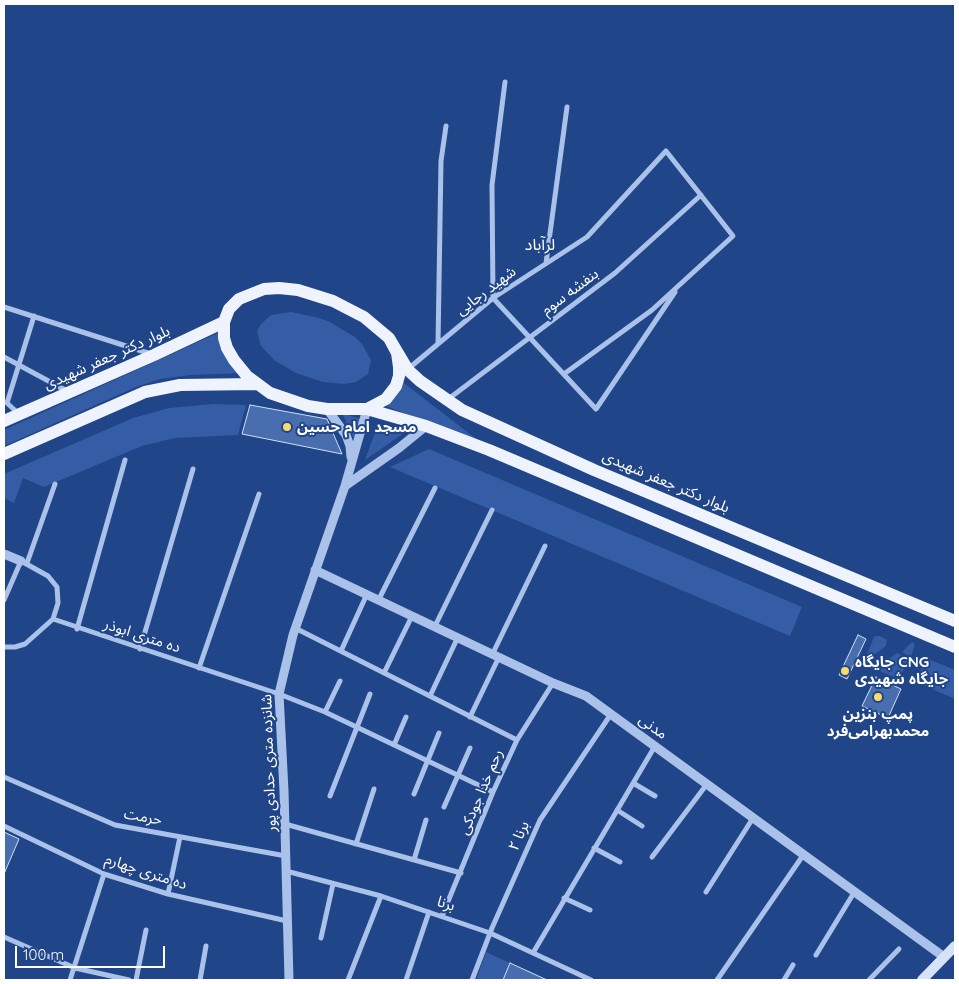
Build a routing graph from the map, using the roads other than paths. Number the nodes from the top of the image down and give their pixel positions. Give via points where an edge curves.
1 (505, 82) dead end
2 (567, 107) dead end
3 (446, 126) dead end
4 (701, 196) junction
5 (546, 263) junction
6 (680, 284) junction
7 (493, 298) junction
8 (4, 306) edge
9 (34, 316) junction
10 (224, 322) junction
11 (530, 337) junction
12 (389, 338) junction
13 (438, 344) junction
14 (154, 355) junction
15 (4, 357) edge
16 (18, 366) junction
17 (408, 370) junction
18 (564, 374) junction
19 (256, 384) junction
20 (70, 393) junction
21 (447, 400) junction
22 (6, 402) edge
23 (327, 409) junction
24 (367, 409) junction
25 (19, 414) junction
26 (4, 422) edge
27 (426, 426) junction
28 (4, 454) edge
29 (125, 460) dead end
30 (352, 464) junction
31 (192, 469) dead end
32 (55, 484) dead end
33 (345, 486) junction
34 (435, 488) dead end
35 (259, 494) dead end
36 (492, 510) dead end
37 (545, 546) dead end
38 (4, 554) edge
39 (24, 562) junction
40 (315, 570) junction
41 (367, 594) junction
42 (4, 600) edge
43 (379, 600) junction
44 (413, 616) junction
45 (53, 620) junction
46 (955, 621) edge
47 (435, 626) junction
48 (77, 628) junction
49 (295, 628) junction
50 (458, 637) junction
51 (4, 647) edge
52 (955, 647) edge
53 (140, 649) junction
54 (341, 651) junction
55 (496, 655) junction
56 (199, 668) junction
57 (384, 673) junction
58 (340, 681) dead end
59 (554, 683) junction
60 (279, 694) junction
61 (370, 694) dead end
62 (430, 696) junction
63 (325, 712) junction
64 (611, 714) junction
65 (406, 717) dead end
66 (470, 717) junction
67 (358, 728) junction
68 (439, 733) dead end
69 (517, 740) junction
70 (394, 745) junction
71 (655, 746) junction
72 (470, 748) dead end
73 (428, 762) junction
74 (457, 776) junction
75 (4, 777) edge
76 (633, 783) junction
77 (707, 784) junction
78 (374, 788) dead end
79 (493, 792) junction
80 (414, 794) dead end
81 (330, 796) dead end
82 (656, 796) dead end
83 (444, 807) dead end
84 (617, 810) junction
85 (754, 817) junction
86 (426, 820) dead end
87 (285, 824) junction
88 (4, 826) edge
89 (642, 826) dead end
90 (180, 837) junction
91 (356, 844) junction
92 (594, 848) junction
93 (804, 854) junction
94 (286, 856) junction
95 (652, 858) dead end
96 (414, 860) junction
97 (620, 862) dead end
98 (286, 871) junction
99 (461, 873) junction
100 (104, 874) junction
101 (334, 884) junction
102 (856, 891) junction
103 (706, 892) dead end
104 (168, 894) junction
105 (381, 896) junction
106 (564, 898) junction
107 (590, 910) dead end
108 (429, 912) junction
109 (442, 916) junction
110 (287, 921) junction
111 (146, 930) dead end
112 (490, 932) junction
113 (4, 937) edge
114 (321, 938) dead end
115 (206, 946) dead end
116 (955, 946) edge
117 (899, 949) dead end
118 (533, 953) junction
119 (816, 955) dead end
120 (944, 957) junction
121 (793, 965) dead end
122 (74, 968) junction
123 (70, 980) edge
124 (129, 980) edge
125 (136, 980) edge
126 (200, 980) edge
127 (289, 980) edge
128 (348, 980) edge
129 (406, 980) edge
130 (472, 980) edge
131 (591, 980) edge
132 (717, 980) edge
133 (784, 980) edge
134 (869, 980) edge
135 (922, 980) edge

1 - 7 street via 492,185
2 - 5 street
3 - 13 street via 441,161
4 - 5 street, شهید رجایی via 666,151 587,237
4 - 6 street via 733,236
4 - 11 street, بنفشه سوم via 615,273
5 - 7 street, شهید رجایی
6 - 18 street via 652,310
6 - 18 street via 596,409
7 - 11 street
7 - 13 street, شهید رجایی
8 - 9 street
9 - 14 street
9 - 16 street
10 - 12 main road via 229,309 239,299 264,289 289,289 333,301 364,317
10 - 14 main road, بلوار دکتر جعفر شهیدی
10 - 19 main road via 224,338 230,354
11 - 18 street
11 - 21 street, بنفشه سوم
12 - 17 main road, بلوار دکتر جعفر شهیدی
12 - 24 main road via 399,367 396,386 386,399
13 - 17 street, شهید رجایی
14 - 20 main road, بلوار دکتر جعفر شهیدی
15 - 16 street
16 - 20 street
16 - 22 street
17 - 21 main road, بلوار دکتر جعفر شهیدی
19 - 23 main road via 285,399
19 - 28 main road via 180,385 145,392
20 - 25 main road, بلوار دکتر جعفر شهیدی
21 - 46 main road, بلوار دکتر جعفر شهیدی via 501,429 594,470
22 - 25 street
23 - 24 main road
23 - 30 street via 346,435
24 - 27 main road
24 - 30 street, شانزده متری حدادی پور
25 - 26 main road, بلوار دکتر جعفر شهیدی
27 - 33 street
27 - 52 main road
29 - 48 street
30 - 33 street, شانزده متری حدادی پور
31 - 53 street
32 - 39 street
33 - 40 street, شانزده متری حدادی پور
34 - 43 street
35 - 56 street
36 - 47 street
37 - 55 street
38 - 39 street
39 - 42 street
39 - 45 street via 48,576 57,587 58,602
40 - 41 street, مدنی
40 - 49 street, شانزده متری حدادی پور
41 - 43 street, مدنی
41 - 54 street
43 - 44 street, مدنی
44 - 47 street, مدنی
44 - 57 street
45 - 48 street, ده متری ابوذر
45 - 51 street via 25,644
47 - 50 street, مدنی
48 - 53 street, ده متری ابوذر
49 - 54 street
49 - 60 street, شانزده متری حدادی پور
50 - 55 street, مدنی
50 - 62 street
53 - 56 street, ده متری ابوذر
54 - 57 street
55 - 59 street, مدنی
55 - 66 street
56 - 60 street, ده متری ابوذر
57 - 62 street
58 - 63 street
59 - 64 street, مدنی via 586,696
59 - 69 street, رحم خدا جودکی
60 - 63 street, ده متری ابوذر
60 - 87 street, شانزده متری حدادی پور
61 - 67 street
62 - 66 street
63 - 67 street, ده متری ابوذر
64 - 71 street, مدنی
64 - 112 street, برنا ۲ via 540,820
65 - 70 street
66 - 69 street
67 - 70 street, ده متری ابوذر
67 - 81 street
68 - 73 street
69 - 79 street, رحم خدا جودکی
70 - 73 street, ده متری ابوذر
71 - 76 street
71 - 77 street, مدنی
72 - 74 street
73 - 74 street, ده متری ابوذر
73 - 80 street
74 - 79 street, ده متری ابوذر
74 - 83 street
75 - 90 street, حرمت via 115,825
76 - 82 street
76 - 84 street
77 - 85 street, مدنی
77 - 95 street
78 - 91 street
79 - 99 street, رحم خدا جودکی
84 - 89 street
84 - 92 street
85 - 93 street, مدنی
85 - 103 street
86 - 96 street
87 - 91 street
87 - 94 street, شانزده متری حدادی پور
88 - 100 street, ده متری چهارم
90 - 94 street, حرمت
90 - 104 street
91 - 96 street
92 - 97 street
92 - 106 street
93 - 102 street, مدنی
93 - 132 street
94 - 98 street, شانزده متری حدادی پور
96 - 99 street
98 - 101 street, برنا
98 - 110 street, شانزده متری حدادی پور
99 - 109 street, رحم خدا جودکی
100 - 104 street, ده متری چهارم
100 - 122 street
101 - 105 street, برنا
101 - 114 street
102 - 119 street
102 - 120 street, مدنی
104 - 110 street, ده متری چهارم
105 - 108 street, برنا
105 - 128 street
106 - 107 street
106 - 118 street
108 - 109 street, برنا
108 - 129 street
109 - 112 street, برنا
110 - 127 street, شانزده متری حدادی پور
111 - 125 street
112 - 118 street, برنا
112 - 130 street, برنا ۲
113 - 122 street
115 - 126 street
116 - 120 main road
117 - 134 street
118 - 131 street, برنا
120 - 135 main road
121 - 133 street
122 - 123 street
122 - 124 street

